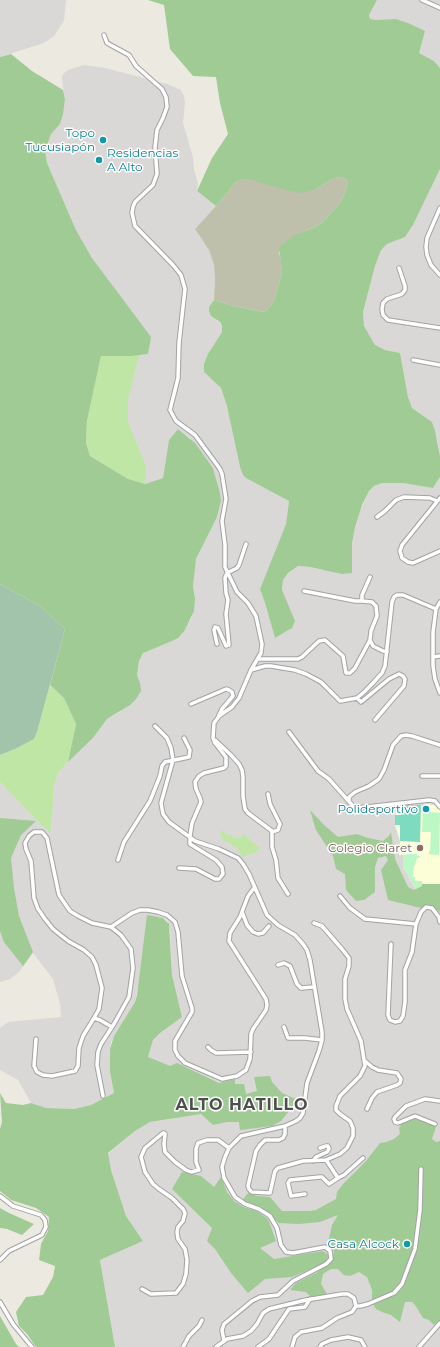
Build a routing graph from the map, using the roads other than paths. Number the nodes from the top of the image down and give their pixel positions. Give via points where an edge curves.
1 (422, 0) edge
2 (440, 8) edge
3 (104, 35) dead end
4 (440, 208) edge
5 (399, 268) dead end
6 (440, 275) edge
7 (440, 328) edge
8 (413, 360) dead end
9 (440, 365) edge
10 (438, 499) edge
11 (377, 517) dead end
12 (246, 544) dead end
13 (440, 551) edge
14 (227, 572) junction
15 (370, 577) dead end
16 (304, 591) dead end
17 (362, 600) junction
18 (440, 602) edge
19 (436, 609) junction
20 (370, 640) junction
21 (216, 644) dead end
22 (387, 652) junction
23 (440, 656) edge
24 (433, 657) junction
25 (258, 659) junction
26 (251, 670) junction
27 (440, 693) edge
28 (357, 698) junction
29 (191, 704) dead end
30 (219, 716) junction
31 (374, 720) dead end
32 (155, 726) dead end
33 (290, 732) dead end
34 (184, 738) dead end
35 (213, 738) junction
36 (440, 745) edge
37 (173, 760) junction
38 (422, 776) dead end
39 (440, 776) edge
40 (268, 794) dead end
41 (349, 802) junction
42 (440, 807) edge
43 (272, 832) junction
44 (190, 836) junction
45 (118, 860) dead end
46 (179, 868) dead end
47 (254, 888) junction
48 (288, 894) dead end
49 (340, 896) dead end
50 (242, 912) junction
51 (440, 922) edge
52 (314, 923) dead end
53 (416, 924) junction
54 (269, 926) dead end
55 (112, 928) junction
56 (391, 944) dead end
57 (278, 965) dead end
58 (314, 987) junction
59 (94, 1018) junction
60 (112, 1027) junction
61 (284, 1027) dead end
62 (36, 1039) dead end
63 (322, 1040) junction
64 (208, 1046) dead end
65 (251, 1052) junction
66 (364, 1060) junction
67 (103, 1096) dead end
68 (440, 1101) edge
69 (367, 1109) dead end
70 (436, 1124) dead end
71 (285, 1126) junction
72 (229, 1148) junction
73 (320, 1148) dead end
74 (363, 1158) dead end
75 (326, 1160) junction
76 (313, 1161) junction
77 (421, 1169) dead end
78 (338, 1178) junction
79 (305, 1194) dead end
80 (0, 1196) edge
81 (0, 1260) edge
82 (142, 1289) dead end
83 (310, 1299) junction
84 (0, 1302) edge
85 (356, 1306) junction
86 (202, 1320) dead end
87 (440, 1323) edge
88 (224, 1341) junction
89 (32, 1347) edge
90 (183, 1347) edge
91 (216, 1347) edge
92 (258, 1347) edge
93 (292, 1347) edge
94 (320, 1347) edge
95 (365, 1347) edge
96 (418, 1347) edge

1 - 2 street
3 - 14 street via 107,43 129,55 136,66 162,89 166,97 167,107 157,130 155,146 157,174 153,185 135,202 132,213 134,226 173,265 181,275 185,289 178,378 170,410 176,421 195,435 222,474 226,500 222,521
4 - 6 street via 427,238 426,247 431,265
5 - 7 street via 405,290 402,294 386,299 383,303 383,315 388,320
8 - 9 street
10 - 11 street via 404,497 396,500
10 - 13 street via 400,551 402,558 413,563
12 - 14 street via 237,568
14 - 21 street via 225,589 228,600 226,614 229,646 226,646 218,628 215,627
14 - 25 street via 237,592 256,616 262,644
15 - 17 street
16 - 17 street via 355,601
17 - 20 street via 372,602 377,610
18 - 19 street
19 - 22 street via 403,595 394,597
19 - 24 street
20 - 22 street via 373,646
20 - 25 street via 350,673 346,672 343,656 325,640 319,641 298,659
22 - 28 street via 382,673
23 - 24 street
24 - 27 street via 435,679
25 - 26 street
26 - 28 street via 271,666 295,670 321,682 340,701
26 - 30 street via 239,698 232,707
28 - 31 street via 361,702 389,679 399,674 403,676 404,686
29 - 30 street via 229,690 233,696
30 - 35 street via 214,722
32 - 37 street via 166,738
33 - 41 street via 318,771 329,779
34 - 37 street via 190,750 189,757
35 - 43 street via 239,764 243,777 245,809
35 - 44 street via 227,762 224,768 204,773 195,782 201,802 192,823
36 - 41 street via 412,736 401,736 393,745 379,778 355,792 349,797
37 - 44 street via 164,793 162,814
37 - 45 street via 165,762 162,766 150,801 124,842
38 - 39 street
40 - 43 street via 280,824 278,830
41 - 42 street via 358,808 429,800 435,801
43 - 48 street via 278,878
44 - 46 street via 190,844 216,860 222,867 223,874 219,879 215,879 196,869
44 - 47 street via 238,858 244,864
47 - 50 street
47 - 58 street via 267,915 295,935 307,950
49 - 53 street via 350,908 365,919
50 - 54 street via 253,932 263,933
50 - 65 street via 230,933 229,941 266,999 267,1005 251,1034
51 - 53 street via 436,912 426,907
52 - 66 street via 322,926 349,958 345,978 345,999 361,1041
53 - 56 street via 412,952 406,970 403,1016 400,1021 395,1022 390,1020 388,1015
55 - 59 street via 92,923 70,911 59,895 47,838 42,832 34,832 29,836 25,843 31,861 34,898 38,909 53,929 84,950 96,965 102,988
55 - 60 street via 132,949 133,968 129,997
55 - 65 street via 140,910 158,912 175,922 182,976 192,1008 175,1041 175,1050 185,1063 222,1079 230,1078 246,1070
57 - 58 street via 284,963 290,966 301,988
58 - 63 street
59 - 60 street
59 - 62 street via 83,1036 75,1071 52,1076 37,1072 34,1066
60 - 67 street via 98,1052 97,1065
61 - 63 street via 288,1038
63 - 71 street via 307,1083 303,1113 296,1121
64 - 65 street via 216,1053
66 - 69 street via 378,1070 397,1073 401,1079 397,1085 377,1092
66 - 75 street via 364,1070 340,1096 336,1106 336,1110 350,1121 353,1128 352,1136 347,1148
68 - 70 street via 425,1099 406,1106 394,1120 398,1123 415,1116
71 - 72 street via 241,1136
71 - 76 street via 283,1138 265,1140 256,1151 249,1189 252,1192 270,1193 278,1168
72 - 82 street via 218,1140 198,1143 196,1162 199,1170 191,1172 165,1152 164,1133 145,1148 141,1157 145,1172 153,1184 184,1209 186,1215 177,1232 187,1260 183,1284 176,1293 151,1294
72 - 88 street via 222,1167 224,1178 235,1197 270,1216 277,1228 281,1246 286,1252 293,1254 325,1247 330,1251 331,1259 293,1281 278,1295 260,1297 252,1301 224,1324
73 - 76 street via 328,1146 329,1149
74 - 78 street
75 - 76 street
75 - 78 street
77 - 85 street via 416,1249 402,1284 394,1293
78 - 79 street via 328,1184 320,1176 290,1180 288,1183 291,1196
80 - 81 street via 13,1206 41,1215 46,1227 42,1235 9,1251
83 - 85 street via 346,1294 353,1297
83 - 88 street via 266,1311 251,1331
83 - 92 street via 305,1307 289,1309 269,1339
84 - 89 street via 13,1324
85 - 93 street via 352,1312 322,1328 300,1332
86 - 90 street
87 - 96 street
88 - 91 street
94 - 95 street via 331,1340 348,1337 361,1340

